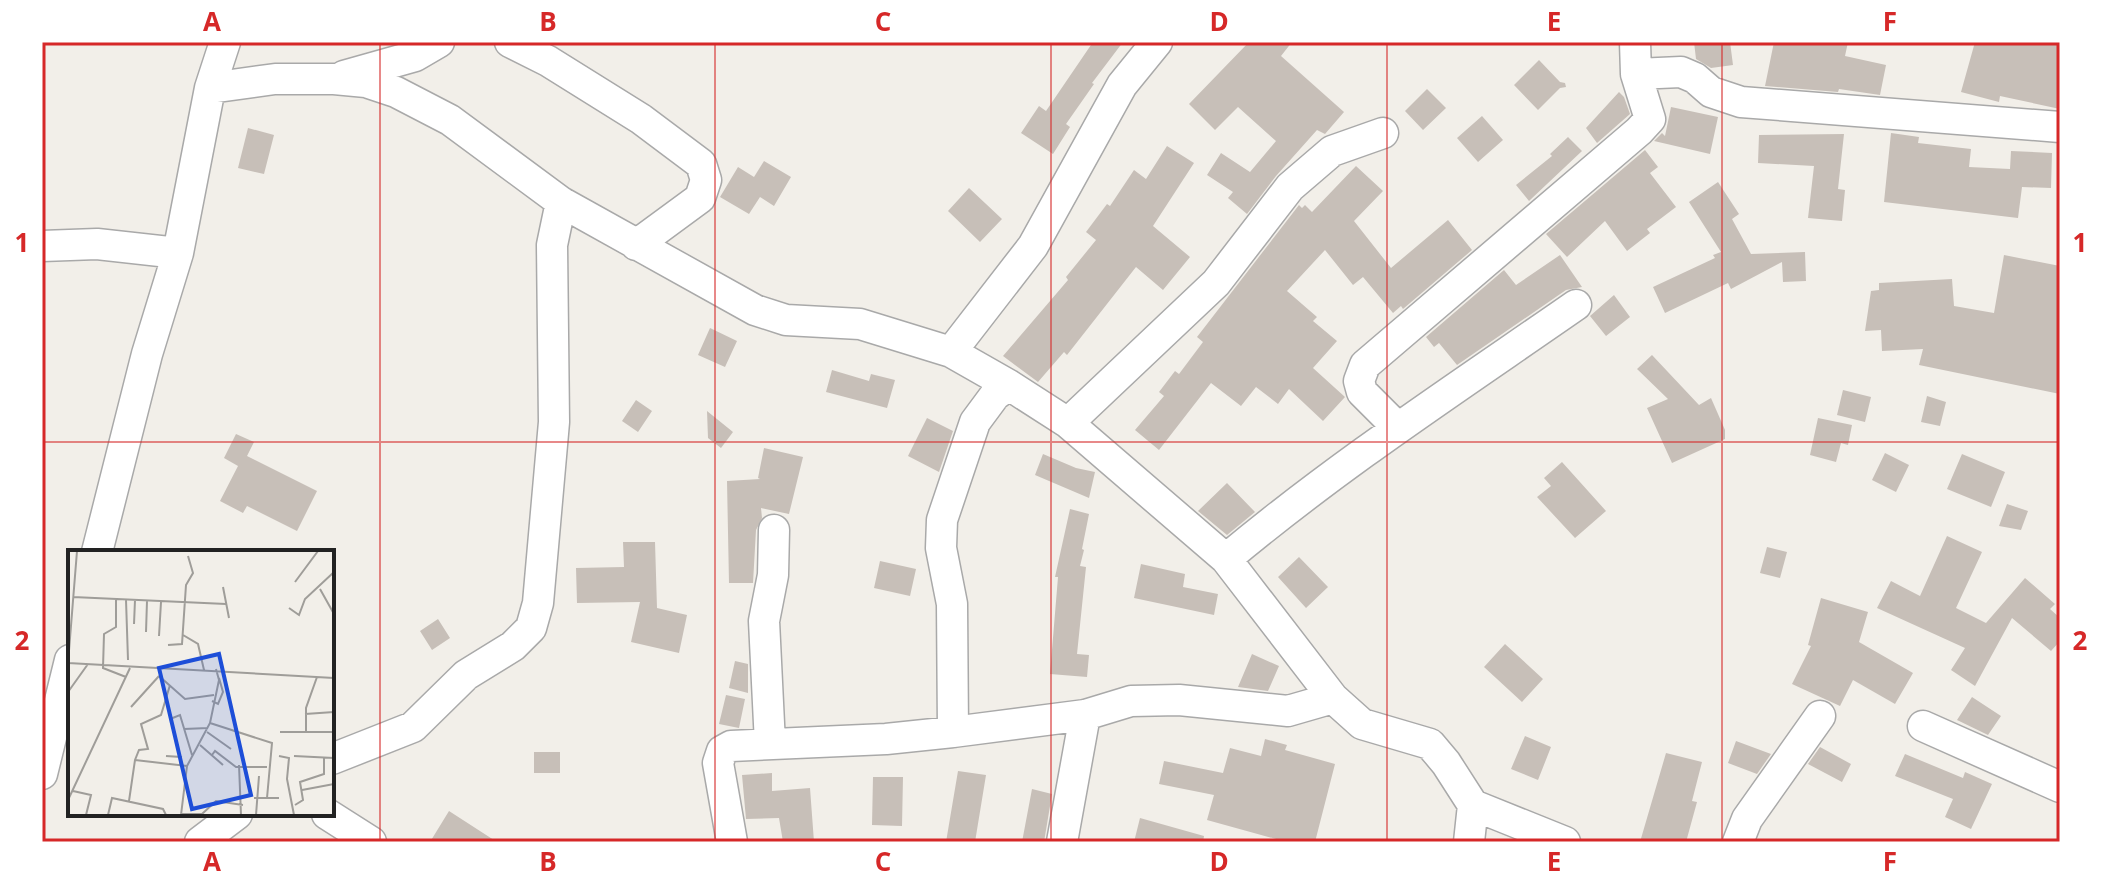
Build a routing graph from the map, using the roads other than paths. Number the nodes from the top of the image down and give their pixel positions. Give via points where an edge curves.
1 (225, 42) edge
2 (439, 42) edge
3 (510, 42) edge
4 (1157, 42) edge
5 (1635, 42) edge
6 (1636, 74) junction
7 (334, 79) junction
8 (210, 88) junction
9 (2060, 127) edge
10 (1383, 133) dead end
11 (561, 202) junction
12 (636, 245) junction
13 (42, 246) edge
14 (178, 253) junction
15 (1576, 305) dead end
16 (951, 352) junction
17 (1009, 385) junction
18 (1068, 423) junction
19 (1398, 428) junction
20 (774, 530) dead end
21 (98, 550) edge
22 (1226, 559) junction
23 (68, 668) edge
24 (1333, 698) junction
25 (1085, 715) junction
26 (1820, 716) dead end
27 (1923, 726) dead end
28 (953, 732) junction
29 (770, 744) junction
30 (334, 758) edge
31 (42, 774) edge
32 (2060, 787) edge
33 (1473, 805) junction
34 (234, 816) edge
35 (330, 816) edge
36 (200, 842) edge
37 (371, 842) edge
38 (732, 842) edge
39 (1062, 842) edge
40 (1469, 842) edge
41 (1565, 842) edge
42 (1738, 842) edge

1 - 8 street
2 - 7 street via 415,56
3 - 12 street via 641,119 701,164 706,180 700,198
4 - 16 street via 1122,85 1033,246
5 - 6 street
6 - 9 street via 1681,72 1711,92 1741,102
6 - 19 street via 1650,119 1639,131 1365,365 1359,381 1362,392
7 - 8 street via 275,79
7 - 11 street via 396,92 450,120
8 - 14 street
10 - 18 street via 1332,151 1290,187 1216,283
11 - 12 street
11 - 30 street via 552,245 554,422 538,603 531,628 513,646 466,675 413,727
12 - 16 street via 773,317 860,324
13 - 14 street via 97,244
14 - 21 street
15 - 19 street
16 - 17 street
17 - 18 street
17 - 28 street via 975,422 942,520 941,548 952,604
18 - 22 street
19 - 22 street
20 - 29 street via 764,621
22 - 24 street
23 - 31 street
24 - 25 street via 1288,711 1179,700 1131,701
24 - 33 street via 1362,724 1430,744
25 - 28 street
25 - 39 street
26 - 42 street via 1747,819
27 - 32 street
28 - 29 street
29 - 38 street via 722,751 718,763
33 - 40 street
33 - 41 street
34 - 36 street
35 - 37 street

